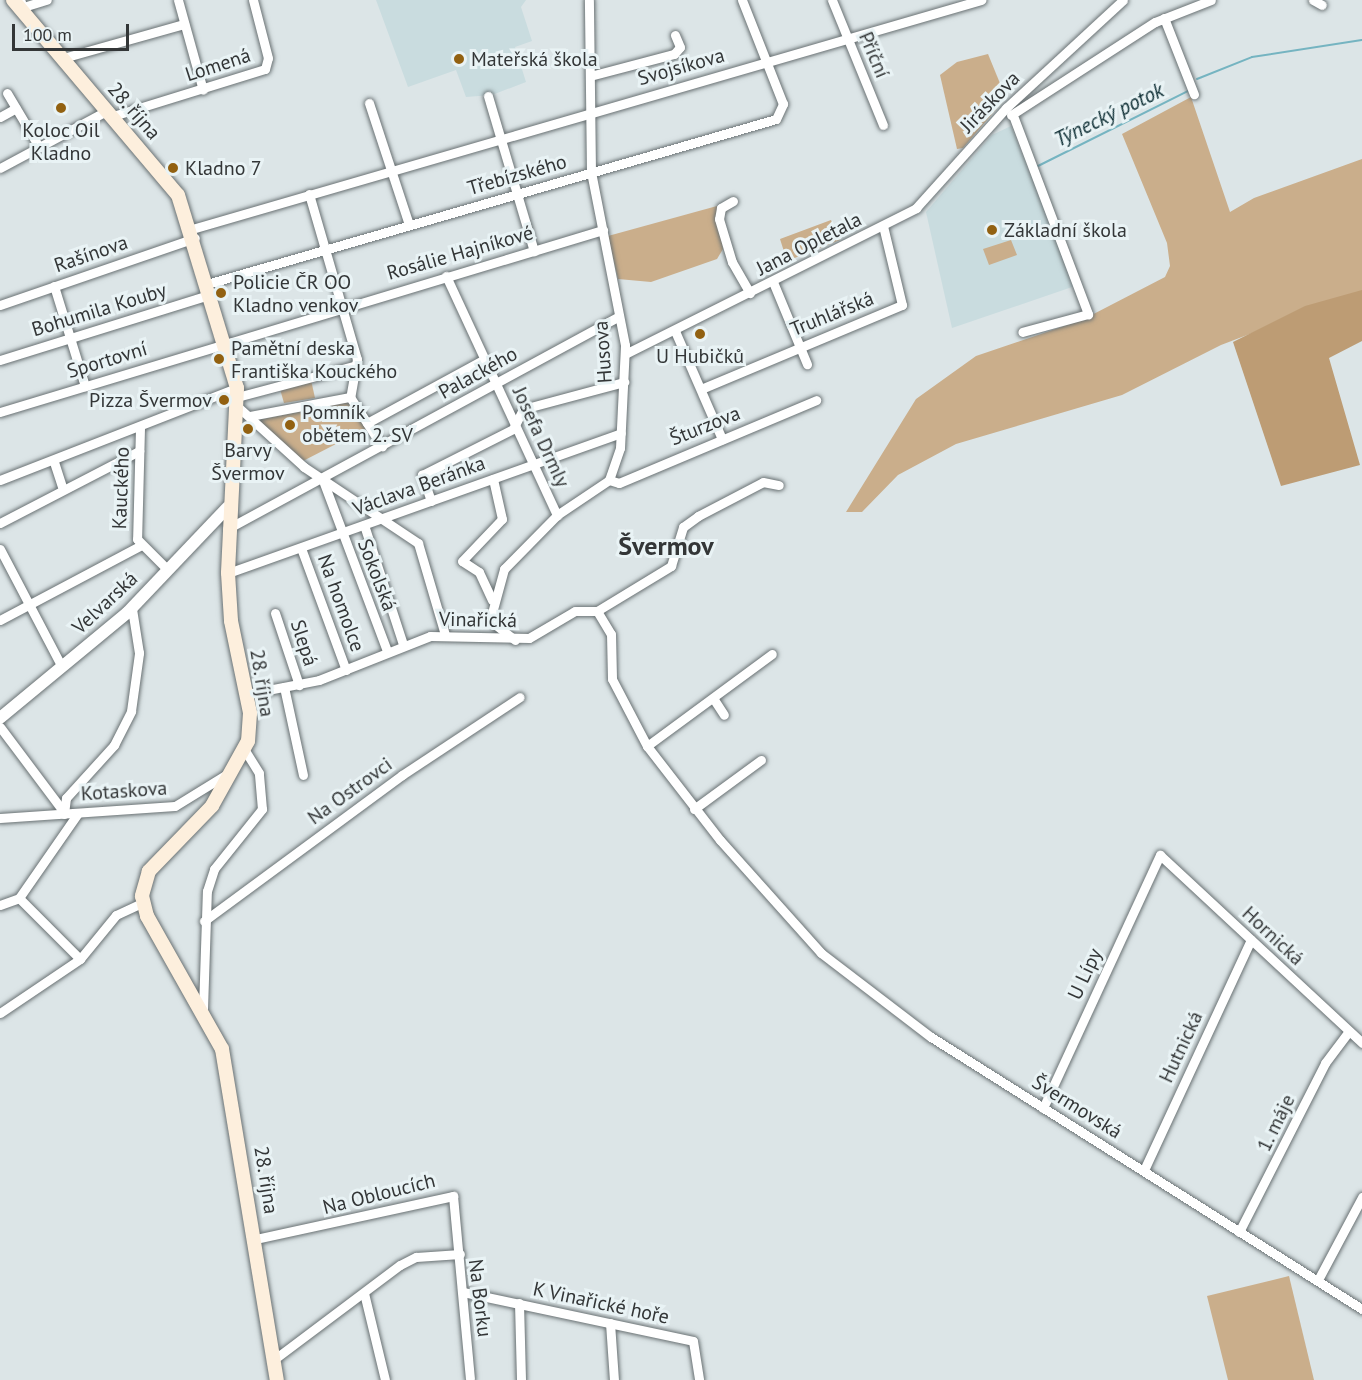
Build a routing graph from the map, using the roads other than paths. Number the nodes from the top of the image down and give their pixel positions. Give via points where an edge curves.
1 (47, 0) edge
2 (178, 0) edge
3 (253, 0) edge
4 (589, 0) edge
5 (742, 0) edge
6 (832, 0) edge
7 (981, 0) edge
8 (1123, 0) edge
9 (1211, 0) edge
10 (1313, 0) edge
11 (966, 2) edge
12 (18, 3) edge
13 (1322, 5) dead end
14 (1164, 18) junction
15 (184, 24) junction
16 (675, 35) dead end
17 (849, 38) junction
18 (63, 58) junction
19 (766, 62) junction
20 (590, 76) junction
21 (203, 90) junction
22 (7, 93) dead end
23 (1194, 94) dead end
24 (488, 96) dead end
25 (369, 103) dead end
26 (16, 108) junction
27 (1006, 108) junction
28 (590, 112) junction
29 (111, 113) junction
30 (0, 117) edge
31 (1014, 118) junction
32 (883, 125) dead end
33 (500, 139) junction
34 (39, 147) junction
35 (0, 168) edge
36 (392, 170) junction
37 (591, 172) junction
38 (309, 194) junction
39 (517, 194) junction
40 (733, 201) dead end
41 (409, 225) junction
42 (884, 226) junction
43 (603, 230) junction
44 (193, 233) junction
45 (326, 248) junction
46 (534, 251) junction
47 (446, 276) junction
48 (773, 282) junction
49 (54, 286) junction
50 (208, 290) junction
51 (750, 293) junction
52 (0, 305) edge
53 (342, 306) junction
54 (619, 316) junction
55 (675, 331) junction
56 (1022, 332) dead end
57 (71, 338) junction
58 (223, 342) junction
59 (801, 345) junction
60 (625, 354) junction
61 (485, 359) junction
62 (0, 360) edge
63 (807, 364) dead end
64 (357, 365) junction
65 (624, 382) junction
66 (497, 383) junction
67 (85, 386) junction
68 (701, 388) junction
69 (237, 397) junction
70 (350, 397) junction
71 (816, 400) dead end
72 (0, 412) edge
73 (250, 416) junction
74 (367, 423) junction
75 (516, 423) junction
76 (140, 428) junction
77 (621, 433) junction
78 (722, 439) junction
79 (382, 446) junction
80 (139, 452) junction
81 (54, 462) junction
82 (537, 463) junction
83 (322, 478) junction
84 (493, 479) junction
85 (0, 480) edge
86 (609, 480) junction
87 (779, 485) dead end
88 (63, 490) junction
89 (431, 501) junction
90 (228, 507) junction
91 (556, 515) junction
92 (381, 519) junction
93 (0, 523) edge
94 (364, 525) junction
95 (227, 529) junction
96 (342, 533) junction
97 (140, 546) junction
98 (301, 548) junction
99 (0, 549) edge
100 (167, 569) junction
101 (228, 573) junction
102 (492, 600) junction
103 (29, 606) junction
104 (132, 609) junction
105 (597, 611) junction
106 (275, 613) dead end
107 (0, 620) edge
108 (445, 635) junction
109 (514, 640) junction
110 (403, 644) junction
111 (387, 651) junction
112 (772, 654) dead end
113 (62, 667) junction
114 (346, 670) junction
115 (299, 685) junction
116 (284, 687) junction
117 (247, 694) junction
118 (520, 697) dead end
119 (713, 698) junction
120 (724, 715) dead end
121 (0, 718) edge
122 (0, 727) edge
123 (647, 746) junction
124 (245, 751) junction
125 (761, 760) dead end
126 (239, 765) junction
127 (303, 775) dead end
128 (694, 809) junction
129 (78, 813) junction
130 (64, 814) junction
131 (0, 818) edge
132 (1160, 855) joint
133 (19, 898) junction
134 (142, 903) junction
135 (0, 905) edge
136 (204, 921) junction
137 (1251, 940) junction
138 (80, 959) junction
139 (203, 1010) junction
140 (0, 1013) edge
141 (1349, 1031) junction
142 (1362, 1043) edge
143 (1043, 1108) junction
144 (1144, 1170) junction
145 (1362, 1197) edge
146 (1239, 1232) junction
147 (256, 1239) junction
148 (460, 1254) junction
149 (1319, 1278) junction
150 (463, 1292) junction
151 (364, 1293) junction
152 (519, 1303) junction
153 (1362, 1309) edge
154 (610, 1323) junction
155 (272, 1361) junction
156 (470, 1378) dead end
157 (277, 1380) edge
158 (385, 1380) edge
159 (521, 1380) edge
160 (614, 1380) edge
161 (699, 1380) edge

1 - 12 street
2 - 15 street
3 - 21 street, Lomená via 268,58 265,69
4 - 20 street, Husova
5 - 19 street
6 - 17 street, Příční
7 - 11 street, Svojsíkova
8 - 27 street, Jiráskova
9 - 14 street
10 - 13 street
11 - 17 street, Svojsíkova
12 - 18 main road, 28. října
14 - 23 street
14 - 31 street
15 - 18 street
15 - 21 street
16 - 20 street via 680,47 674,54
17 - 19 street, Svojsíkova
17 - 32 street, Příční
18 - 29 main road, 28. října
19 - 28 street, Svojsíkova
19 - 37 street, Třebízského via 784,108 776,119
20 - 28 street, Husova
21 - 29 street, Lomená
22 - 26 street
24 - 33 street
25 - 36 street
26 - 30 street
26 - 34 street
27 - 31 street
27 - 42 street, Jiráskova via 924,201
28 - 33 street, Svojsíkova
28 - 37 street, Husova
29 - 34 street, Lomená
29 - 44 main road, 28. října via 172,186
31 - 56 street via 1088,314
33 - 36 street, Svojsíkova
33 - 39 street
34 - 35 street, Lomená
36 - 38 street, Svojsíkova
36 - 41 street
37 - 39 street, Třebízského
37 - 43 street, Husova
38 - 44 street, Svojsíkova
38 - 45 street
39 - 41 street, Třebízského
39 - 46 street
40 - 51 street, Jana Opletala via 721,208 719,219 732,262
41 - 45 street, Třebízského
42 - 48 street, Jana Opletala
42 - 59 street, Truhlářská via 902,305
43 - 46 street, Rosálie Hajníkové
43 - 54 street, Husova
44 - 49 street, Rašínova
44 - 50 main road, 28. října
45 - 50 street, Třebízského
45 - 53 street
46 - 47 street, Rosálie Hajníkové
47 - 53 street, Rosálie Hajníkové
47 - 61 street, Josefa Drmly
48 - 51 street, Jana Opletala
48 - 59 street
49 - 52 street, Rašínova
49 - 57 street
50 - 57 street, Bohumila Kouby
50 - 58 main road, 28. října
51 - 55 street, Jana Opletala
53 - 58 street, Rosálie Hajníkové
53 - 64 street
54 - 60 street, Husova
54 - 66 street, Palackého
55 - 60 street, Jana Opletala
55 - 68 street
57 - 62 street, Bohumila Kouby
57 - 67 street
58 - 67 street, Sportovní
58 - 69 main road, 28. října
59 - 63 street
59 - 68 street, Truhlářská
60 - 65 street, Husova
61 - 66 street, Josefa Drmly
61 - 74 street
64 - 69 street, Kauckého
64 - 70 street
65 - 75 street via 523,409
65 - 77 street, Husova
66 - 75 street, Josefa Drmly
66 - 79 street, Palackého
67 - 72 street, Sportovní
68 - 78 street
69 - 73 street
69 - 76 street, Kauckého
69 - 90 main road, 28. října
70 - 73 street
70 - 74 street
71 - 78 street, Šturzova
73 - 83 street
74 - 79 street
75 - 82 street, Josefa Drmly
75 - 89 street via 422,476
76 - 80 street, Kauckého
76 - 81 street
77 - 82 street, Václava Beránka
77 - 86 street, Husova
78 - 86 street, Šturzova via 619,483
79 - 83 street, Palackého
80 - 88 street
80 - 97 street, Kauckého
81 - 85 street
81 - 88 street
82 - 84 street, Václava Beránka
82 - 91 street, Josefa Drmly
83 - 92 street
83 - 95 street, Palackého
83 - 96 street, Sokolská
84 - 89 street, Václava Beránka
84 - 102 street via 502,519 462,561 479,572
86 - 91 street
87 - 105 street via 763,482 698,516 683,528 671,566
88 - 93 street
89 - 92 street, Václava Beránka
90 - 95 main road, 28. října
90 - 100 street, Velvarská
91 - 102 street via 517,551
92 - 94 street, Václava Beránka
92 - 108 street via 418,543
94 - 96 street, Václava Beránka
94 - 110 street
95 - 101 main road, 28. října
96 - 98 street, Václava Beránka
96 - 111 street, Sokolská
97 - 100 street, Kauckého
97 - 103 street
98 - 101 street, Václava Beránka
98 - 114 street, Na homolce
99 - 103 street
100 - 104 street, Velvarská
101 - 117 main road, 28. října via 231,621
102 - 109 street via 496,625
103 - 107 street
103 - 113 street
104 - 113 street, Velvarská
104 - 130 street via 139,653 131,711 114,745 66,798
105 - 109 street, Vinařická via 575,611 540,634
105 - 123 street via 611,634 615,688
106 - 115 street, Slepá
108 - 109 street, Vinařická
108 - 110 street, Vinařická
110 - 111 street, Vinařická
111 - 114 street, Vinařická
112 - 119 street
113 - 121 street, Velvarská
114 - 115 street, Vinařická
115 - 116 street, Vinařická
116 - 117 street, Vinařická
116 - 127 street
117 - 124 main road, 28. října
118 - 136 street, Na Ostrovci via 402,775
119 - 120 street
119 - 123 street
122 - 130 street
123 - 128 street
124 - 126 main road, 28. října
124 - 136 street via 259,773 262,813 214,869
125 - 128 street
126 - 129 street, Kotaskova via 175,806
126 - 134 main road, 28. října via 212,806 149,871
128 - 143 street, Švermovská via 821,953 893,1010
129 - 130 street, Kotaskova
129 - 133 street
130 - 131 street, Kotaskova
132 - 137 street, Hornická
132 - 143 street, U Lípy
133 - 135 street
133 - 138 street
134 - 138 street via 116,915
134 - 139 main road, 28. října
136 - 139 street
137 - 141 street, Hornická
137 - 144 street, Hutnická
138 - 140 street
139 - 147 main road, 28. října via 230,1079
141 - 142 street, Hornická
141 - 146 street, 1. máje via 1325,1063
143 - 144 street, Švermovská
144 - 146 street, Švermovská
145 - 149 street
146 - 149 street, Švermovská
147 - 148 street, Na Obloucích via 447,1195 458,1204
147 - 155 main road, 28. října
148 - 150 street, Na Borku
148 - 151 street, Na Borku via 416,1257
149 - 153 street, Švermovská
150 - 152 street, K Vinařické hoře
150 - 156 street, Na Borku
151 - 155 street, Na Borku
151 - 158 street
152 - 154 street, K Vinařické hoře
152 - 159 street
154 - 160 street
154 - 161 street, K Vinařické hoře via 693,1341
155 - 157 main road, 28. října

